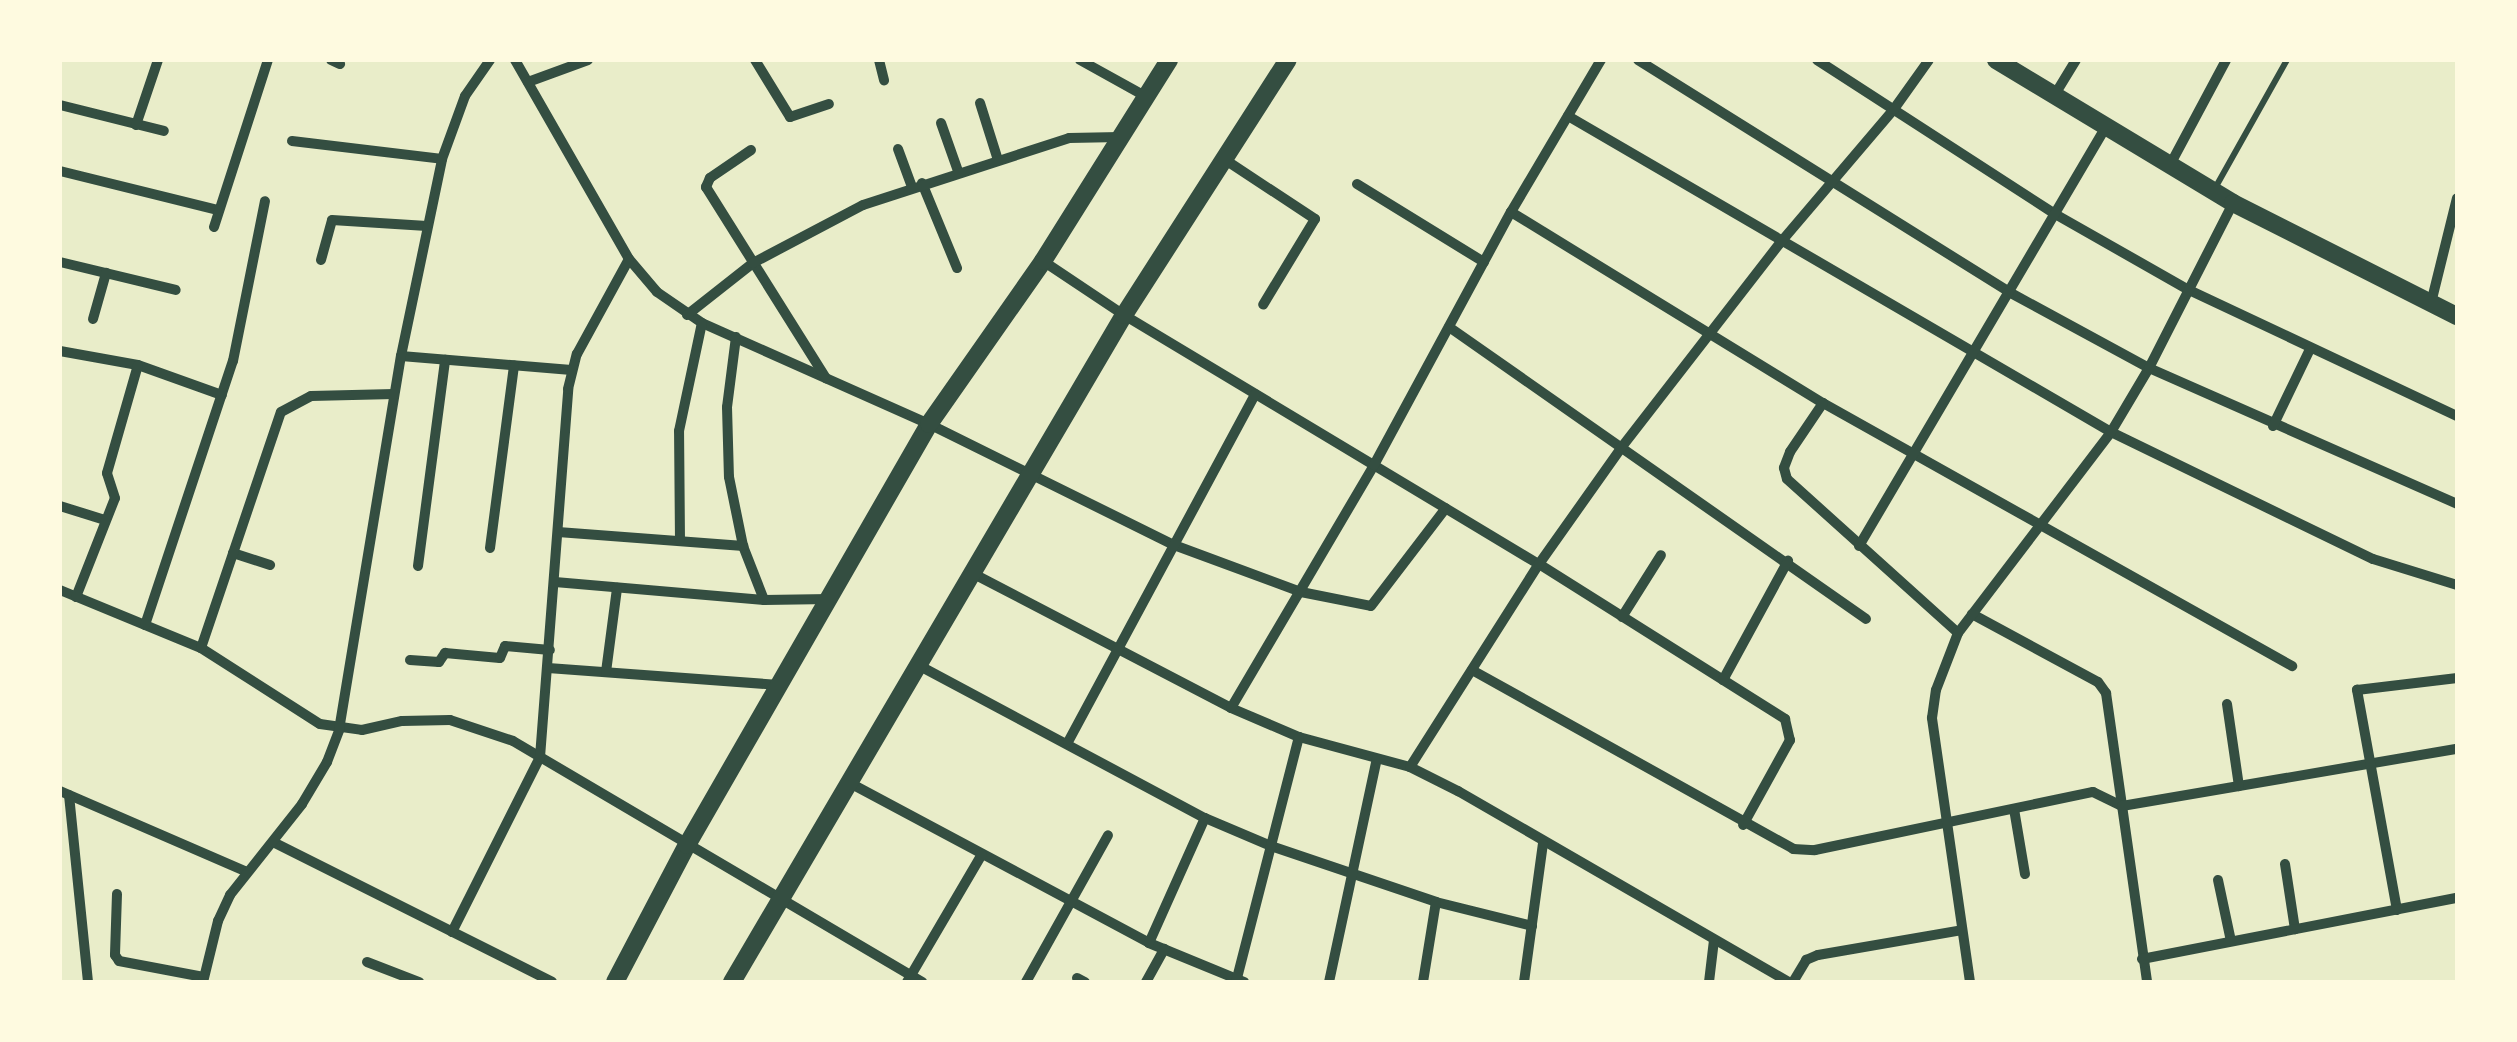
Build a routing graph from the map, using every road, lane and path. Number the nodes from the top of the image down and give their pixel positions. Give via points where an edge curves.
1 (158, 60) edge
2 (268, 60) edge
3 (490, 60) edge
4 (515, 60) edge
5 (560, 60) edge
6 (588, 60) edge
7 (755, 60) edge
8 (879, 60) edge
9 (1080, 60) edge
10 (1168, 60) edge
11 (1288, 60) edge
12 (1601, 60) edge
13 (1638, 60) edge
14 (1818, 60) edge
15 (1929, 60) edge
16 (1996, 60) edge
17 (2076, 60) edge
18 (2226, 60) edge
19 (2287, 60) edge
20 (549, 73) junction
21 (884, 80) dead end
22 (528, 82) junction
23 (1145, 96) junction
24 (2054, 97) junction
25 (980, 103) dead end
26 (830, 104) dead end
27 (60, 106) edge
28 (1894, 110) junction
29 (1568, 116) junction
30 (941, 123) dead end
31 (136, 124) junction
32 (2105, 128) junction
33 (164, 132) dead end
34 (1120, 137) junction
35 (292, 141) dead end
36 (898, 149) dead end
37 (750, 150) dead end
38 (442, 158) junction
39 (1224, 159) junction
40 (998, 160) junction
41 (2170, 165) junction
42 (60, 171) edge
43 (958, 171) junction
44 (1357, 184) dead end
45 (1833, 184) junction
46 (917, 185) junction
47 (2213, 191) junction
48 (2457, 198) edge
49 (265, 202) dead end
50 (2233, 202) junction
51 (218, 210) junction
52 (1512, 212) junction
53 (2054, 214) junction
54 (2453, 225) edge
55 (214, 226) dead end
56 (427, 226) junction
57 (1780, 243) junction
58 (629, 258) junction
59 (321, 260) dead end
60 (1043, 260) junction
61 (60, 262) edge
62 (1484, 262) junction
63 (753, 263) junction
64 (957, 268) dead end
65 (106, 273) junction
66 (176, 290) dead end
67 (2189, 290) junction
68 (2009, 292) junction
69 (2431, 303) junction
70 (1264, 305) dead end
71 (687, 315) junction
72 (1124, 315) junction
73 (93, 319) dead end
74 (2456, 321) edge
75 (702, 323) junction
76 (1449, 327) junction
77 (1708, 334) junction
78 (736, 337) junction
79 (2310, 348) junction
80 (60, 351) edge
81 (1972, 354) junction
82 (400, 356) junction
83 (445, 360) junction
84 (138, 365) junction
85 (514, 366) junction
86 (2149, 368) junction
87 (571, 370) junction
88 (827, 378) junction
89 (394, 394) junction
90 (1254, 394) junction
91 (222, 395) junction
92 (1823, 402) junction
93 (2457, 416) edge
94 (929, 424) junction
95 (2273, 426) junction
96 (2111, 432) junction
97 (1621, 448) junction
98 (1914, 452) junction
99 (1374, 465) junction
100 (1030, 475) junction
101 (2457, 504) edge
102 (60, 506) edge
103 (1446, 508) junction
104 (106, 520) junction
105 (2038, 527) junction
106 (558, 532) junction
107 (680, 541) junction
108 (1174, 544) junction
109 (743, 546) junction
110 (1859, 546) junction
111 (490, 548) dead end
112 (232, 553) junction
113 (1661, 556) dead end
114 (1788, 561) junction
115 (1539, 564) junction
116 (270, 565) dead end
117 (418, 566) dead end
118 (972, 572) junction
119 (555, 582) junction
120 (2457, 586) edge
121 (618, 588) junction
122 (60, 590) edge
123 (1301, 592) junction
124 (76, 597) junction
125 (830, 599) junction
126 (764, 600) junction
127 (1972, 614) junction
128 (1622, 617) junction
129 (1866, 619) dead end
130 (145, 625) junction
131 (1958, 633) junction
132 (201, 648) junction
133 (1118, 648) junction
134 (550, 650) junction
135 (410, 660) dead end
136 (918, 666) junction
137 (2292, 666) dead end
138 (548, 668) junction
139 (1472, 670) junction
140 (606, 672) junction
141 (2457, 678) edge
142 (1723, 680) junction
143 (779, 685) junction
144 (2227, 704) dead end
145 (1232, 708) junction
146 (339, 730) junction
147 (1298, 737) junction
148 (1068, 742) junction
149 (2457, 748) edge
150 (540, 757) junction
151 (1377, 759) junction
152 (2370, 764) junction
153 (1410, 768) junction
154 (848, 782) junction
155 (2240, 786) junction
156 (64, 793) edge
157 (2122, 806) junction
158 (2014, 809) junction
159 (1205, 818) junction
160 (1946, 823) junction
161 (1744, 824) junction
162 (1108, 835) dead end
163 (273, 842) junction
164 (1543, 844) junction
165 (687, 846) junction
166 (1271, 846) junction
167 (982, 854) junction
168 (2285, 864) dead end
169 (245, 871) junction
170 (1352, 874) junction
171 (2025, 874) dead end
172 (2218, 880) dead end
173 (117, 894) dead end
174 (2457, 898) edge
175 (780, 900) junction
176 (1072, 902) junction
177 (1436, 902) junction
178 (2397, 910) junction
179 (1532, 926) junction
180 (2295, 929) junction
181 (1962, 930) junction
182 (452, 932) junction
183 (1714, 940) junction
184 (2231, 942) junction
185 (1150, 943) junction
186 (1164, 949) junction
187 (2142, 958) junction
188 (367, 962) dead end
189 (203, 979) edge
190 (913, 980) edge
191 (1239, 981) edge
192 (88, 982) edge
193 (419, 982) edge
194 (552, 982) edge
195 (615, 982) edge
196 (732, 982) edge
197 (1026, 982) edge
198 (1146, 982) edge
199 (1329, 982) edge
200 (1423, 982) edge
201 (1524, 982) edge
202 (1709, 982) edge
203 (1791, 982) edge
204 (1970, 982) edge
205 (2146, 982) edge

1 - 31 street
2 - 51 street
3 - 38 street via 466,96
4 - 22 street
5 - 20 street
6 - 20 street
7 - 26 street via 790,117
8 - 21 street
9 - 23 street
10 - 23 street
11 - 39 street
12 - 29 street
13 - 45 street
14 - 28 street
15 - 28 street
16 - 24 street
17 - 24 street
18 - 41 street
19 - 47 lane
20 - 22 street
22 - 58 street
23 - 34 street
24 - 32 street
25 - 40 street
27 - 31 street
28 - 45 street
28 - 53 street
29 - 52 street
29 - 57 street
30 - 43 street
31 - 33 street
32 - 41 street
32 - 53 street
34 - 40 street via 1069,138
34 - 60 street
35 - 38 street
36 - 46 street
37 - 63 street via 706,187
38 - 56 street
39 - 70 street via 1315,219
39 - 72 street
40 - 43 street
41 - 47 street
42 - 51 street
43 - 46 street
44 - 62 street
45 - 57 street
45 - 68 street
46 - 63 street via 807,231
46 - 64 street
47 - 50 street
48 - 54 street
49 - 91 street
50 - 67 street
50 - 69 street
51 - 55 street
52 - 62 street
52 - 77 street
53 - 67 street
53 - 68 street
54 - 69 street
56 - 59 street via 332,220
56 - 82 street
57 - 77 street
57 - 81 street
58 - 71 street
58 - 87 street
60 - 72 street
60 - 94 street
61 - 65 street
62 - 76 street
63 - 71 street
63 - 88 street
65 - 66 street
65 - 73 street
67 - 79 street
67 - 86 street
68 - 81 street
68 - 86 street
69 - 74 street
71 - 75 street
72 - 90 street
72 - 100 street
75 - 78 street
75 - 107 street via 678,430
76 - 97 street
76 - 99 street
77 - 92 street
77 - 97 street
78 - 88 street
78 - 109 street via 726,442
79 - 93 street
79 - 95 street
80 - 84 street
81 - 96 street
81 - 98 street
82 - 83 street
82 - 89 street
83 - 85 street
83 - 117 street
84 - 91 street
84 - 104 street via 107,473 115,495
85 - 87 street
85 - 111 street
86 - 95 street
86 - 96 street
87 - 106 street
88 - 94 street
89 - 112 street via 311,396 290,404 276,422
89 - 146 street
90 - 99 street
90 - 108 street
91 - 130 street
92 - 98 street
92 - 110 street via 1784,468 1794,490
94 - 100 street
94 - 125 street
95 - 101 street
96 - 105 street
96 - 120 street via 2374,560
97 - 114 street
97 - 115 street
98 - 105 street
98 - 110 street
99 - 103 street
99 - 123 street
100 - 108 street
100 - 118 street
102 - 104 street
103 - 115 street
103 - 123 street via 1376,602 1364,607
104 - 124 street
105 - 127 street
105 - 137 street
106 - 107 street
106 - 119 street
107 - 109 street
108 - 123 street
108 - 133 street
109 - 126 street
110 - 131 street
112 - 116 street
112 - 132 street
113 - 128 street
114 - 129 street
114 - 142 street
115 - 128 street
115 - 139 street
118 - 133 street
118 - 136 street
119 - 121 street
119 - 134 street
121 - 126 street
121 - 140 street
122 - 124 street
123 - 145 street
124 - 130 street
125 - 126 street
125 - 143 street
127 - 131 street
127 - 157 street via 2103,686
128 - 142 street
130 - 132 street
131 - 160 street via 1932,703
132 - 146 street via 297,711
133 - 145 street
133 - 148 street
134 - 135 street via 505,646 500,658 445,652 438,662
134 - 138 street
136 - 148 street
136 - 154 street
138 - 140 street
138 - 150 street
139 - 153 street
139 - 161 street
140 - 143 street
141 - 152 street via 2357,690
142 - 161 street via 1791,729
143 - 165 street
144 - 155 street
145 - 147 street
146 - 150 street via 450,720
146 - 163 street via 328,762
147 - 151 street
147 - 166 street
148 - 159 street
149 - 152 street
150 - 165 street
150 - 182 street
151 - 153 street
151 - 170 street
152 - 155 street
152 - 178 street
153 - 164 street via 1492,809
154 - 167 street
154 - 175 street
155 - 157 street
156 - 169 street
156 - 192 street
157 - 158 street via 2093,792
157 - 187 street
158 - 160 street
158 - 171 street
159 - 166 street
159 - 185 street
160 - 161 street via 1815,850 1793,849
160 - 181 street
162 - 176 street
163 - 169 street
163 - 182 street
164 - 179 street
164 - 183 street
165 - 175 street
165 - 195 street
166 - 170 street
166 - 191 street
167 - 176 street
167 - 190 street
168 - 180 street
169 - 189 street via 218,922
170 - 177 street
170 - 199 street
172 - 184 street
173 - 189 street via 119,961
174 - 178 street
175 - 190 street
175 - 196 street
176 - 185 street
176 - 197 street
177 - 179 street
177 - 200 street
178 - 180 street
179 - 201 street
180 - 184 street
181 - 203 street via 1818,954
181 - 204 street
182 - 194 street
183 - 202 street
183 - 203 street
184 - 187 street
185 - 186 street
186 - 191 street
186 - 198 street
187 - 205 street
188 - 193 street

